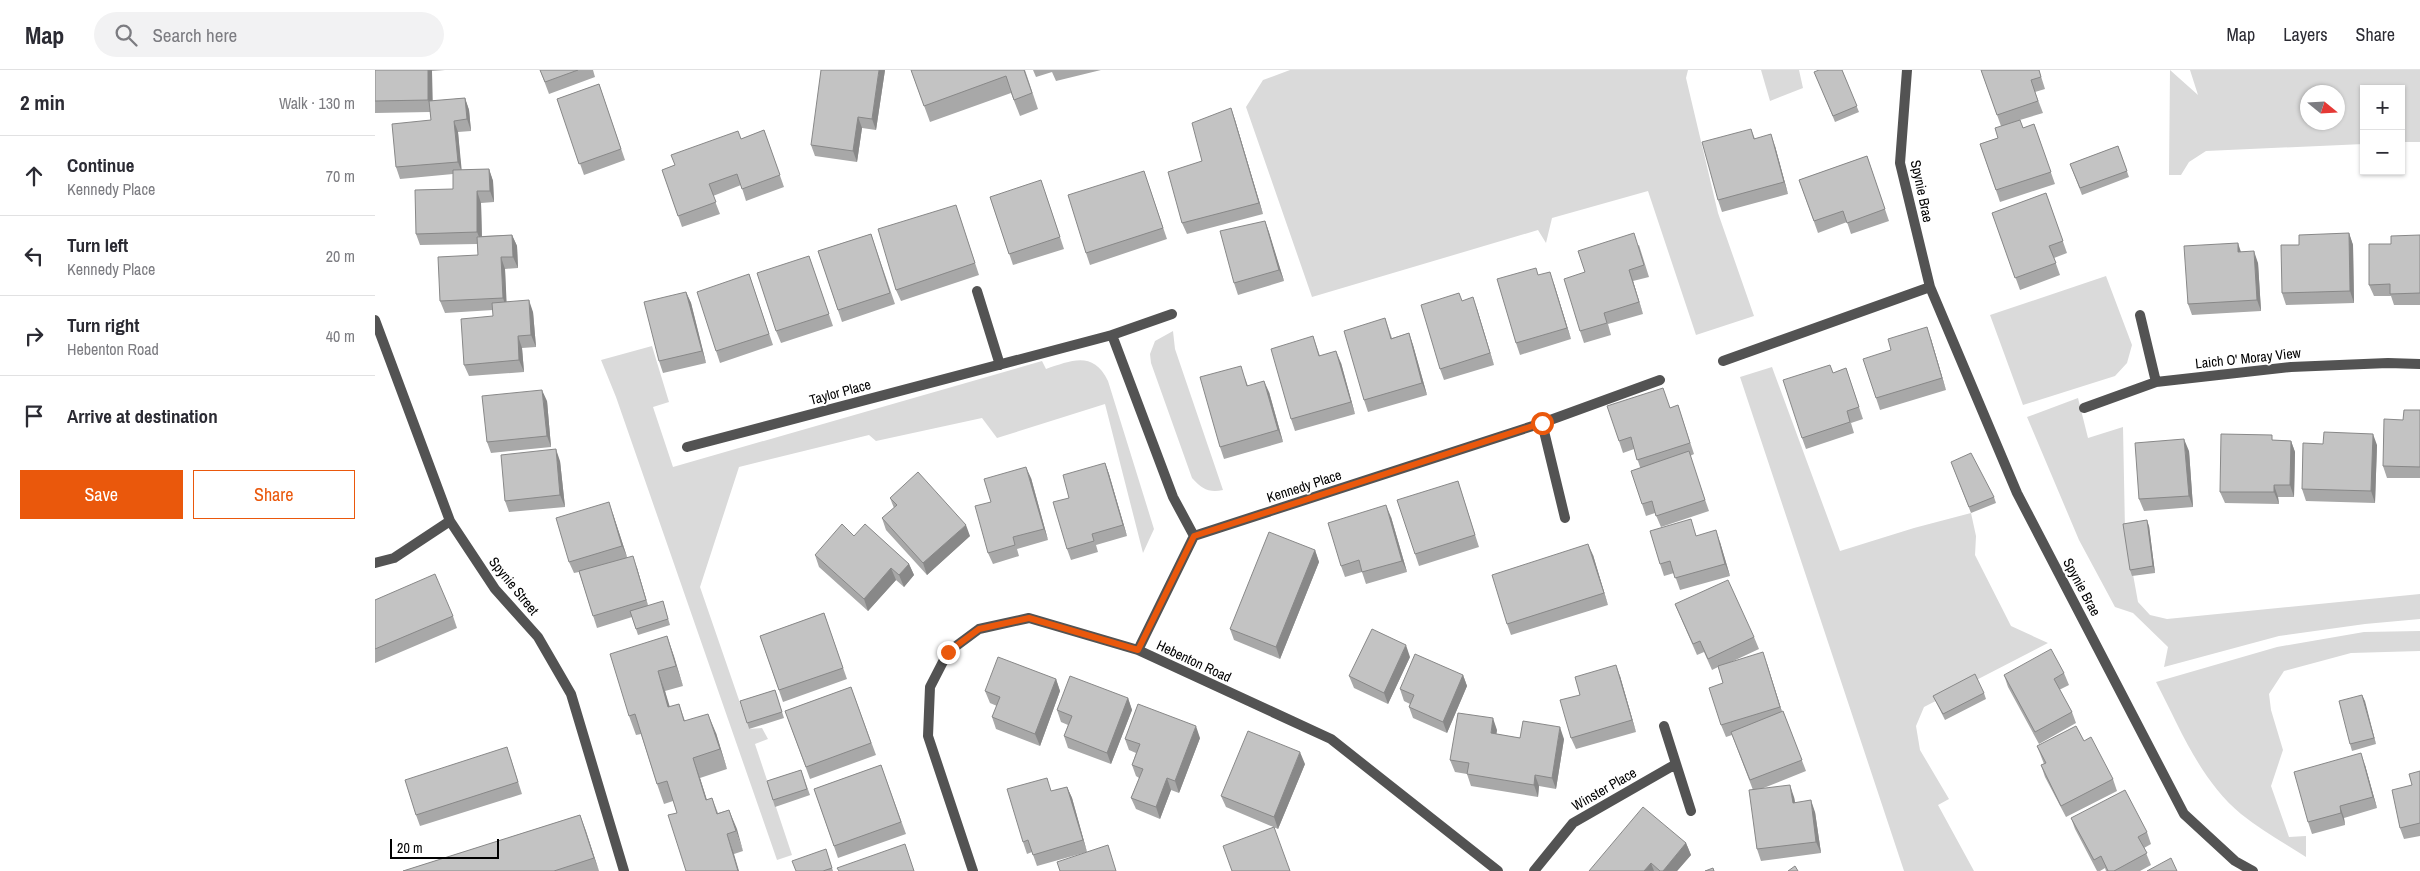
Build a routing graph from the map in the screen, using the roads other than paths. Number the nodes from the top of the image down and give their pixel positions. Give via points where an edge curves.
1 (1907, 70) edge
2 (1930, 287) junction
3 (977, 291) dead end
4 (1171, 314) dead end
5 (2140, 315) dead end
6 (375, 320) edge
7 (1112, 335) junction
8 (1723, 361) dead end
9 (1000, 364) junction
10 (2420, 364) edge
11 (1660, 380) dead end
12 (2156, 382) junction
13 (2084, 408) dead end
14 (1542, 423) junction
15 (687, 447) dead end
16 (1565, 518) dead end
17 (450, 521) junction
18 (1194, 536) junction
19 (375, 563) edge
20 (1138, 650) junction
21 (1664, 726) dead end
22 (1675, 764) junction
23 (1691, 812) dead end
24 (624, 871) edge
25 (973, 871) edge
26 (1498, 871) edge
27 (1534, 871) edge
28 (2253, 871) edge

1 - 2 street, Spynie Brae via 1900,163
2 - 8 street
2 - 28 street, Spynie Brae via 2017,493 2184,814 2235,861
3 - 9 street
4 - 7 street, Taylor Place
5 - 12 street
6 - 17 street, Spynie Street
7 - 9 street, Taylor Place
7 - 18 street via 1173,497
9 - 15 street, Taylor Place
10 - 12 street, Laich O' Moray View via 2291,367
11 - 14 street, Kennedy Place
12 - 13 street, Laich O' Moray View
14 - 16 street
14 - 18 street, Kennedy Place
17 - 19 street via 394,558
17 - 24 street, Spynie Street via 495,589 538,637 571,694
18 - 20 street
20 - 25 street, Hebenton Road via 1029,618 979,629 948,652 930,687 928,736
20 - 26 street, Hebenton Road via 1331,739
21 - 22 street
22 - 23 street
22 - 27 street, Winster Place via 1573,823

